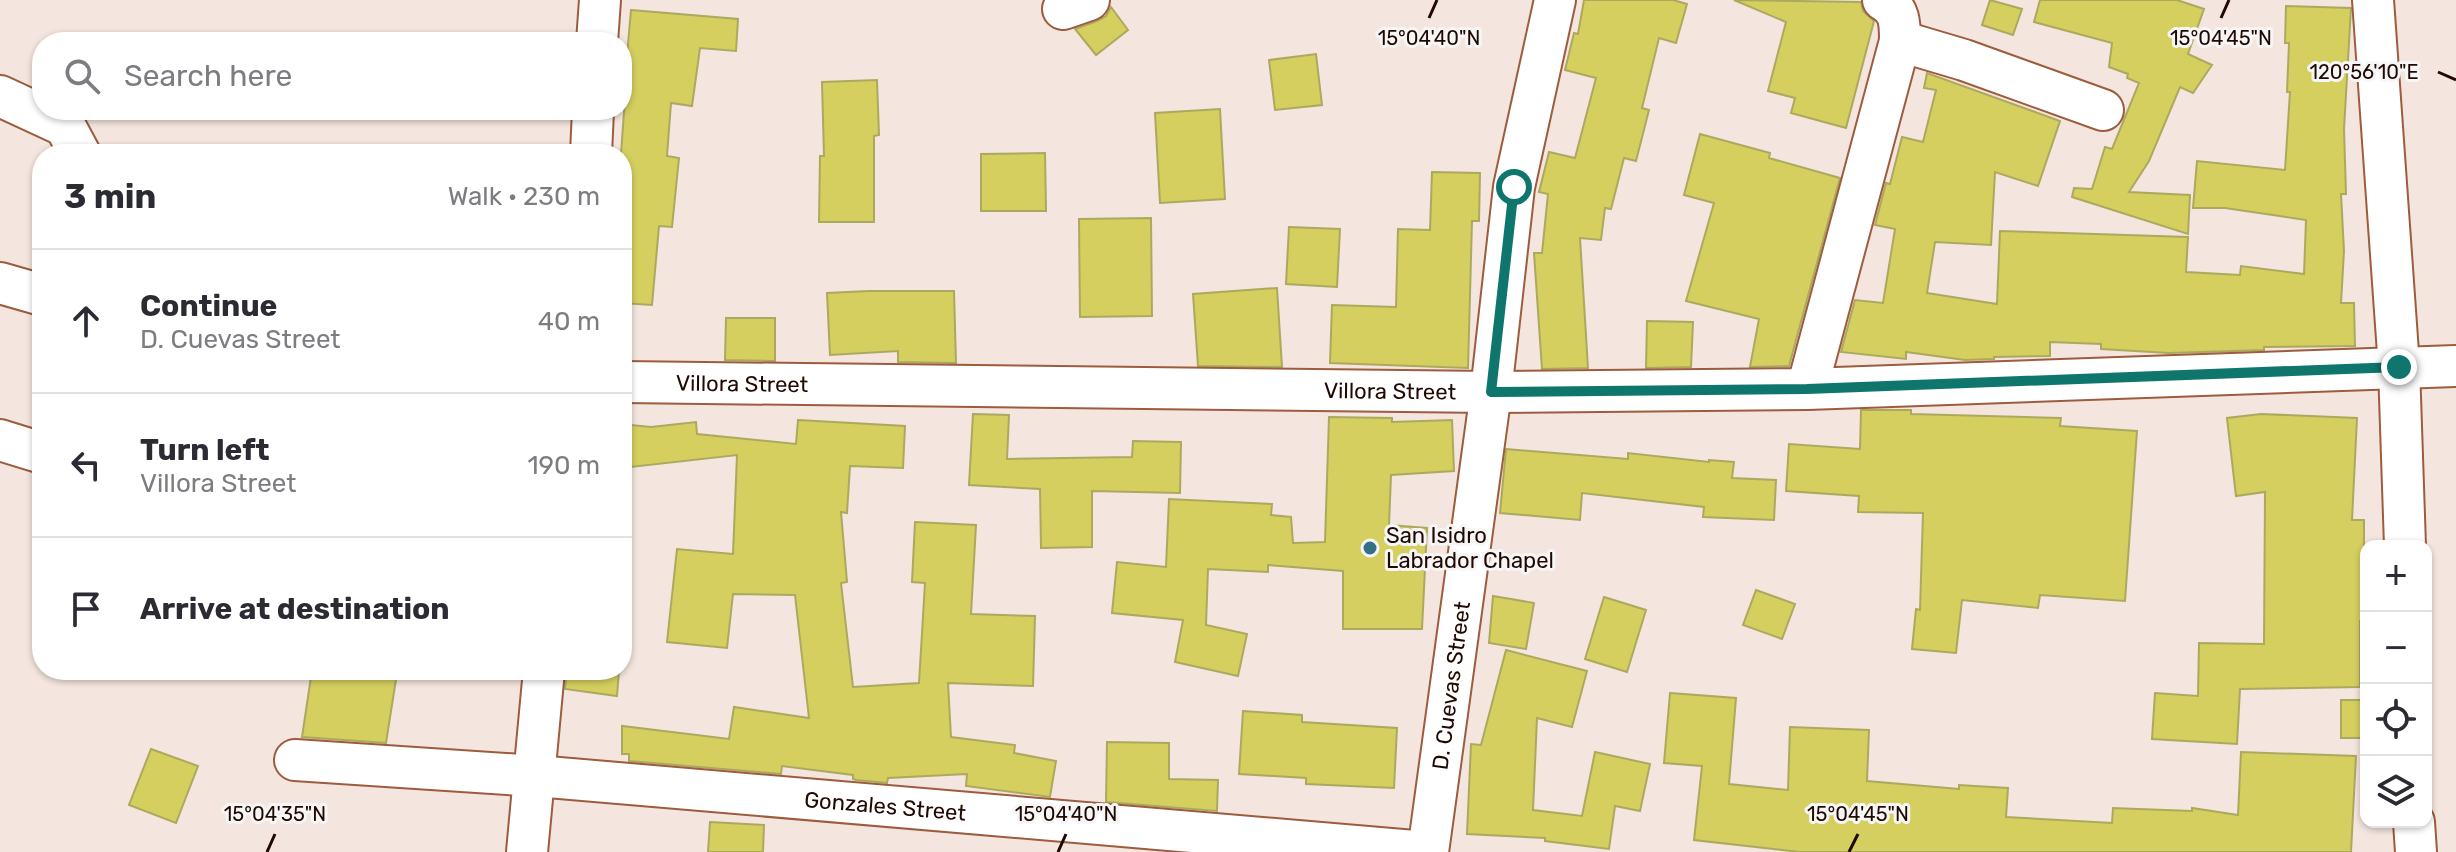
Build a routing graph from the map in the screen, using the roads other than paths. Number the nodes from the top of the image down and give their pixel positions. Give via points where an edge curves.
1 (600, 0) edge
2 (1883, 0) edge
3 (2373, 0) edge
4 (1545, 1) edge
5 (598, 32) edge
6 (1900, 41) junction
7 (0, 96) edge
8 (2103, 110) dead end
9 (32, 111) edge
10 (52, 120) edge
11 (593, 120) edge
12 (75, 144) edge
13 (591, 144) edge
14 (0, 283) edge
15 (32, 292) edge
16 (2456, 366) edge
17 (2399, 367) junction
18 (632, 382) edge
19 (1807, 389) junction
20 (1491, 392) junction
21 (0, 440) edge
22 (32, 450) edge
23 (2405, 540) edge
24 (543, 680) edge
25 (295, 760) dead end
26 (536, 776) junction
27 (2414, 828) edge
28 (527, 852) edge
29 (1427, 852) edge
30 (2416, 852) edge

1 - 5 street
2 - 6 street via 1899,17
3 - 17 street
4 - 20 street, D. Cuevas Street via 1514,187
6 - 8 street
6 - 19 street
7 - 9 street
10 - 12 street via 65,126
11 - 13 street
14 - 15 street
16 - 17 street, Villora Street
17 - 19 street, Villora Street
17 - 23 street
18 - 20 street, Villora Street
19 - 20 street, Villora Street
20 - 29 street, D. Cuevas Street
21 - 22 street
24 - 26 street
25 - 26 street, Gonzales Street
26 - 28 street
26 - 29 street, Gonzales Street
27 - 30 street

